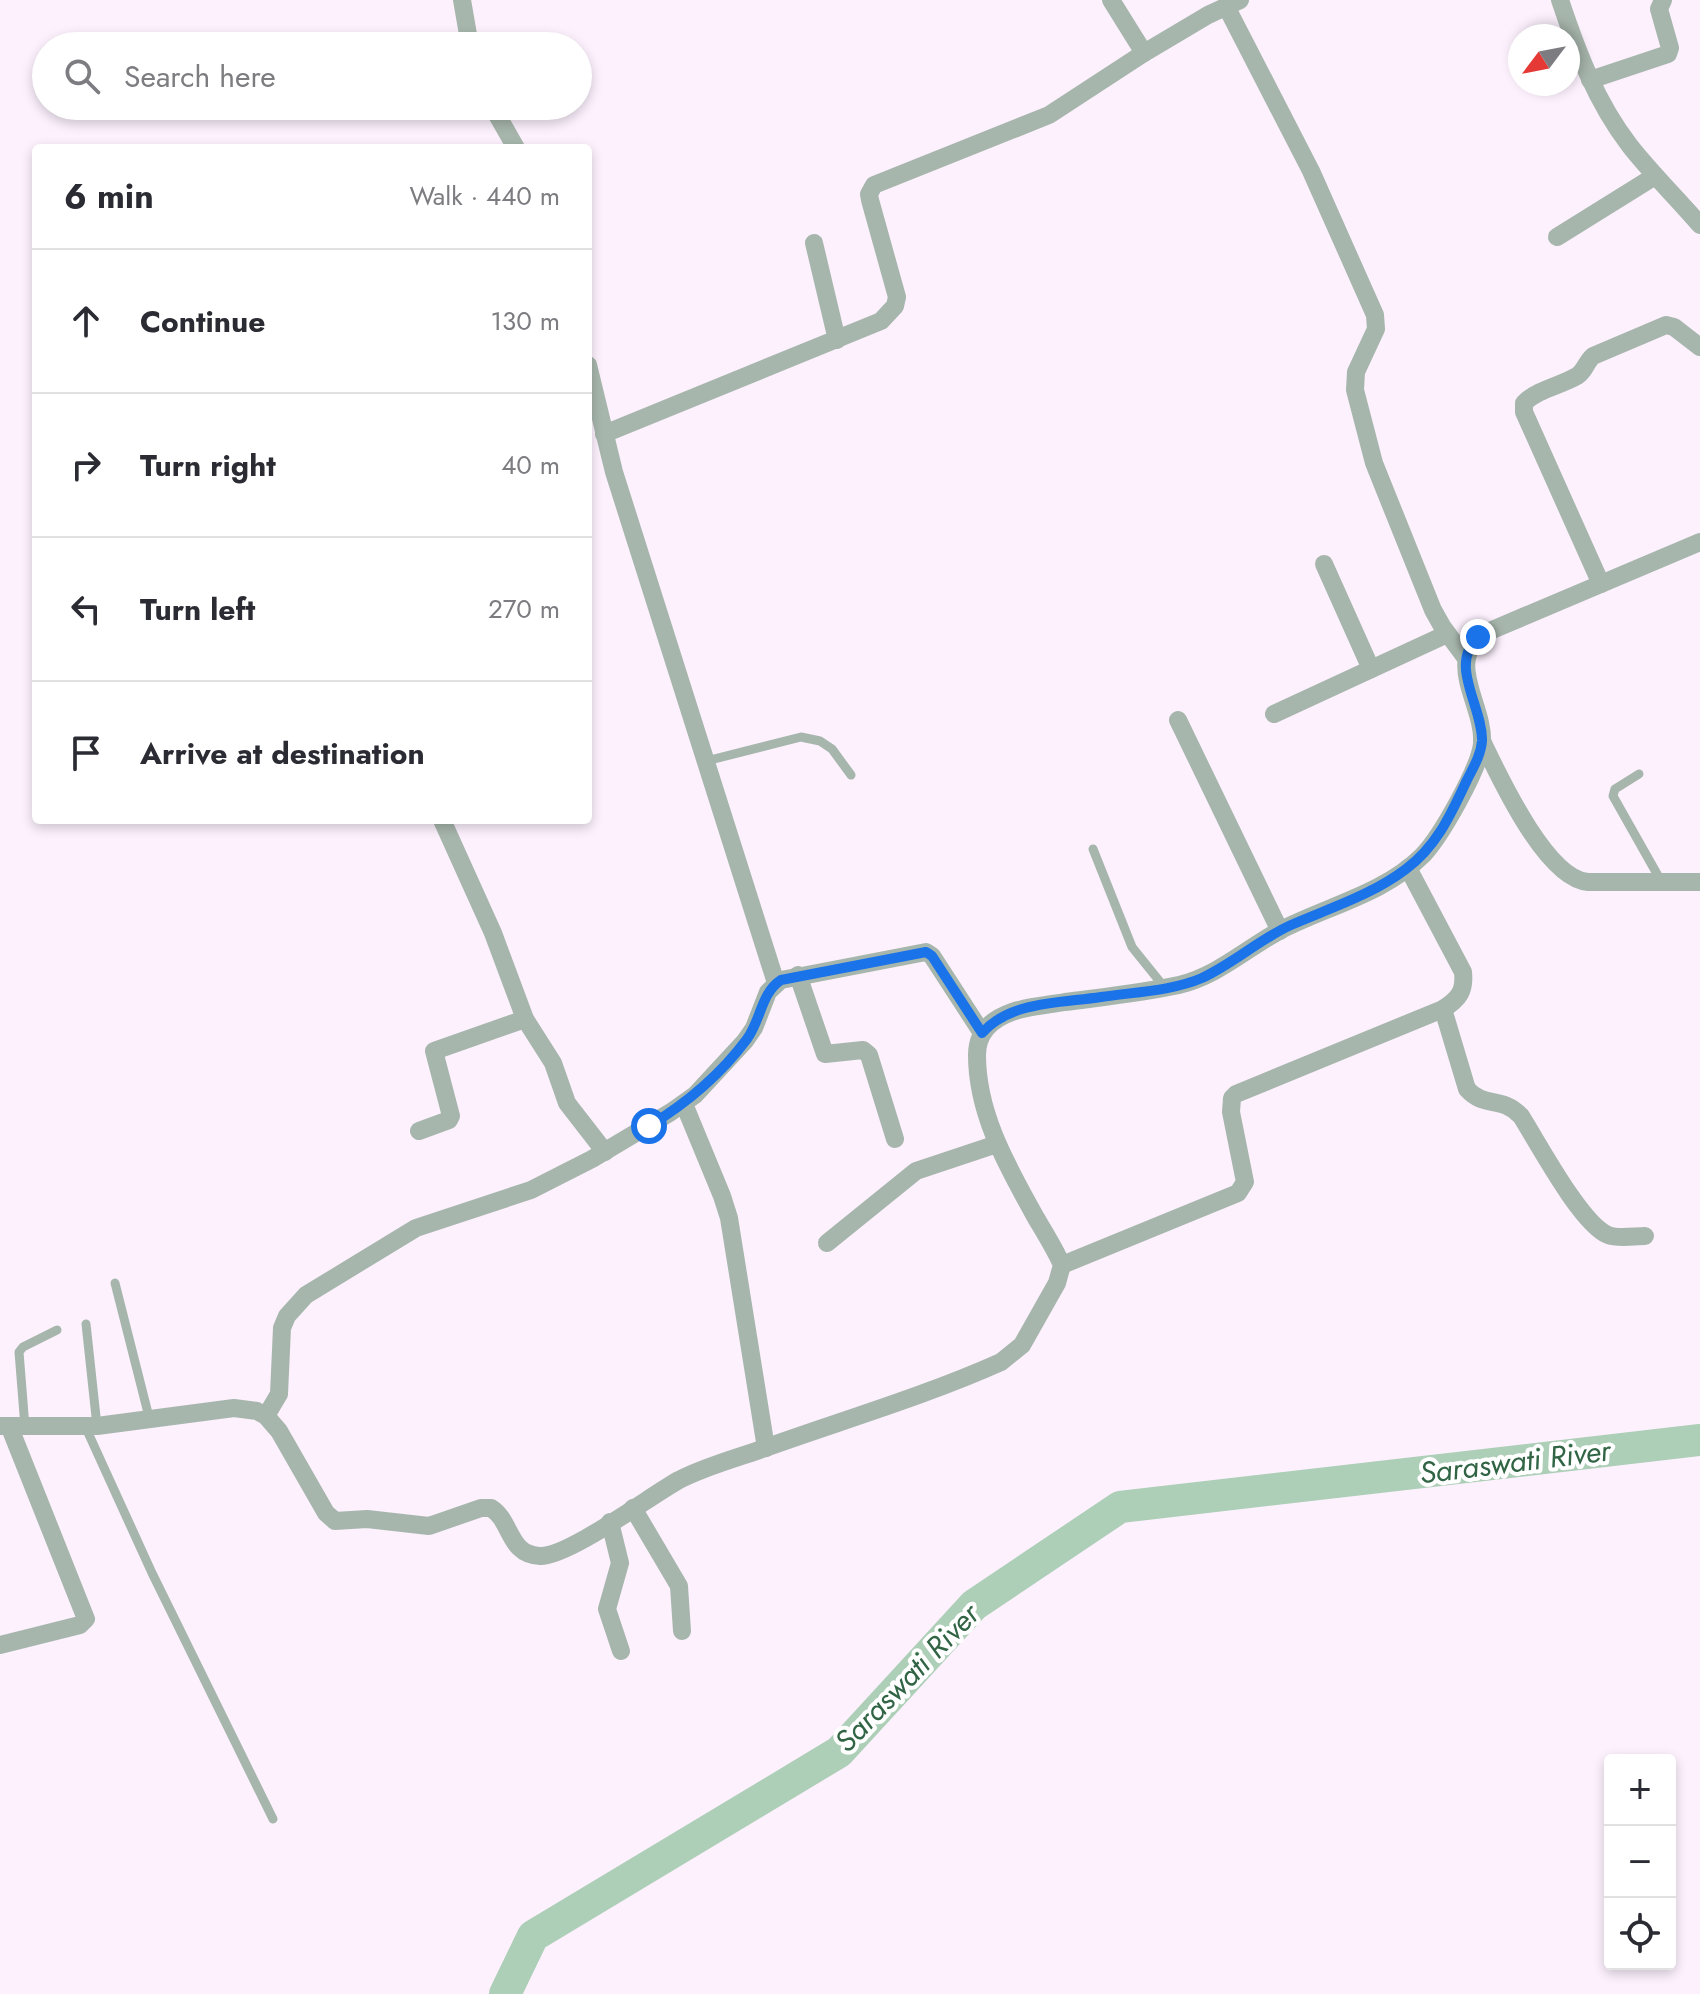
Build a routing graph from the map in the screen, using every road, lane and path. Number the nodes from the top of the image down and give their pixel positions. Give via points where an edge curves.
1 (462, 0) edge
2 (1111, 0) edge
3 (1560, 0) edge
4 (1663, 0) edge
5 (1235, 2) edge
6 (468, 32) edge
7 (1144, 53) junction
8 (1590, 80) junction
9 (500, 120) edge
10 (514, 144) edge
11 (1655, 176) junction
12 (1700, 225) edge
13 (1557, 237) dead end
14 (814, 243) dead end
15 (837, 340) junction
16 (1700, 347) edge
17 (592, 382) edge
18 (604, 434) junction
19 (1700, 542) edge
20 (1324, 564) dead end
21 (1601, 584) junction
22 (1447, 634) junction
23 (1465, 657) junction
24 (1371, 669) junction
25 (1274, 714) dead end
26 (1178, 720) dead end
27 (1482, 741) junction
28 (706, 761) junction
29 (1639, 774) dead end
30 (851, 775) dead end
31 (444, 824) edge
32 (1093, 849) dead end
33 (1408, 868) junction
34 (1661, 881) junction
35 (1700, 882) edge
36 (1280, 931) junction
37 (798, 975) junction
38 (776, 983) junction
39 (1165, 988) junction
40 (1443, 1009) junction
41 (525, 1019) junction
42 (982, 1033) junction
43 (684, 1104) junction
44 (419, 1131) dead end
45 (895, 1139) dead end
46 (997, 1144) junction
47 (605, 1152) junction
48 (1645, 1236) dead end
49 (827, 1243) dead end
50 (1062, 1265) junction
51 (115, 1283) dead end
52 (86, 1324) dead end
53 (57, 1330) dead end
54 (266, 1416) junction
55 (150, 1421) junction
56 (91, 1426) junction
57 (12, 1427) edge
58 (766, 1448) junction
59 (633, 1508) junction
60 (610, 1522) junction
61 (682, 1631) dead end
62 (0, 1645) edge
63 (621, 1651) dead end
64 (273, 1819) dead end

1 - 6 street
2 - 7 street
3 - 8 street
4 - 8 street via 1659,9 1668,54
5 - 7 street
5 - 22 street via 1375,315 1376,329 1356,372 1355,390 1377,470
7 - 15 street via 1037,120 874,185 870,200 895,288 895,306 881,321
8 - 11 street
9 - 10 street
11 - 12 street
11 - 13 street
14 - 15 street
15 - 18 street
16 - 21 street via 1666,325 1593,356 1581,374 1524,403
17 - 18 street
18 - 28 street
19 - 21 street
20 - 24 street
21 - 23 street via 1485,633
22 - 23 street
22 - 24 street
23 - 27 street
24 - 25 street
26 - 36 street
27 - 33 street via 1447,821
27 - 34 street via 1526,825 1569,875 1588,882
28 - 30 lane via 801,737 832,749
28 - 38 street
29 - 34 lane via 1615,789 1613,796
31 - 41 street
32 - 39 lane via 1132,947
33 - 36 street
33 - 40 street via 1463,972 1461,994
34 - 35 street
36 - 39 street via 1204,977
37 - 38 street
37 - 42 street via 926,952
37 - 45 street via 825,1054 863,1050 869,1055
38 - 43 street via 745,1041
39 - 42 street via 1026,1008 998,1018
40 - 48 street via 1467,1089 1485,1101 1510,1105 1521,1116 1595,1227 1610,1236
40 - 50 street via 1236,1094 1230,1104 1245,1182 1238,1193
41 - 44 street via 434,1051 451,1116
41 - 47 street via 553,1063 567,1103
42 - 46 street via 978,1076
43 - 47 street
43 - 58 street via 729,1218
46 - 49 street via 916,1171
46 - 50 street
47 - 54 street via 508,1199 424,1225 306,1295 282,1328 279,1394
50 - 58 street via 1022,1345 1001,1362
51 - 55 lane
52 - 56 lane
53 - 57 lane via 19,1352
54 - 55 street via 234,1408
54 - 60 street via 335,1521 429,1526 491,1508 520,1549 538,1556 559,1552
55 - 56 street
56 - 57 street
56 - 64 lane via 163,1597
57 - 62 street via 86,1619 80,1625
58 - 59 street via 688,1476
59 - 60 street
59 - 61 street via 679,1586
60 - 63 street via 620,1558 607,1609

